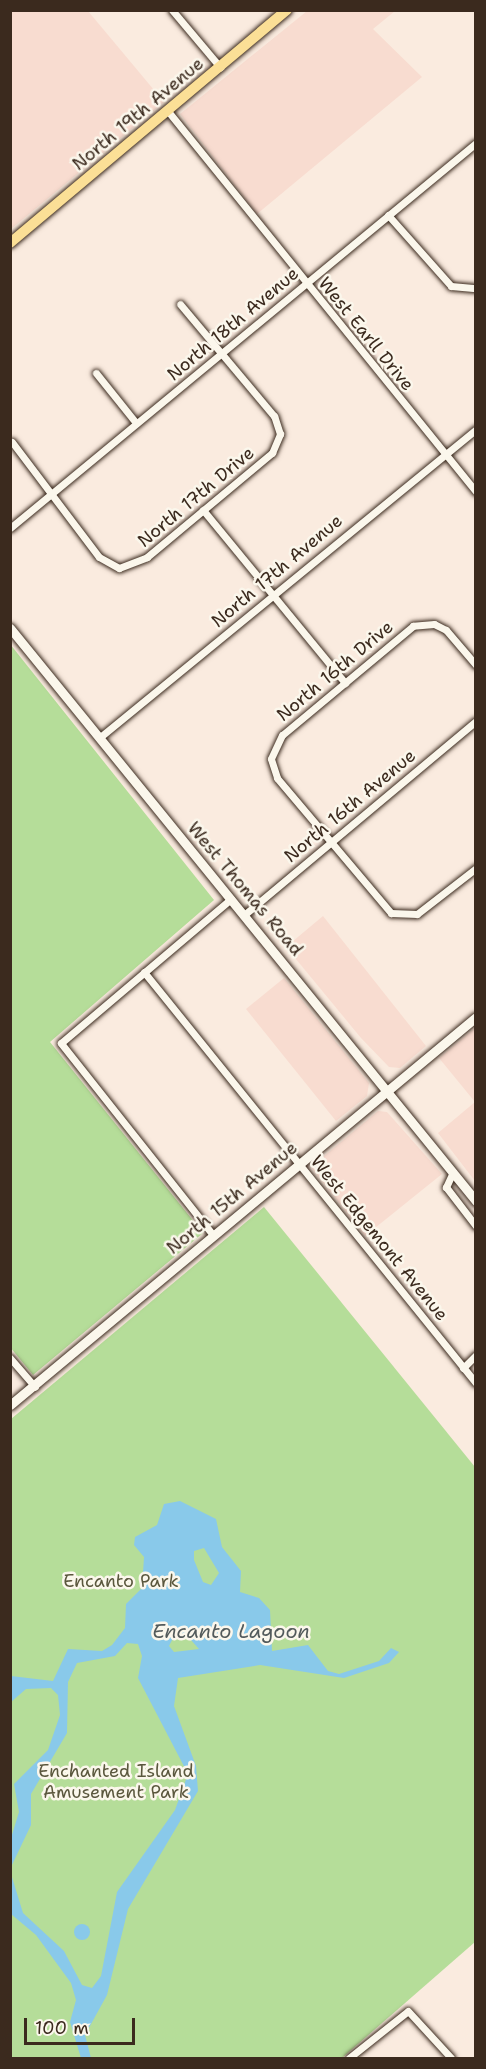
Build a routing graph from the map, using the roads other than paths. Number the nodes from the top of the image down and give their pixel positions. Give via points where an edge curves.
1 (172, 10) edge
2 (287, 10) edge
3 (220, 67) junction
4 (167, 110) junction
5 (476, 143) edge
6 (388, 215) junction
7 (10, 243) edge
8 (306, 283) junction
9 (476, 288) edge
10 (180, 304) dead end
11 (221, 353) junction
12 (96, 373) dead end
13 (136, 423) junction
14 (476, 429) edge
15 (12, 442) dead end
16 (444, 454) junction
17 (476, 492) edge
18 (50, 494) junction
19 (203, 510) junction
20 (10, 528) edge
21 (273, 594) junction
22 (10, 628) edge
23 (476, 665) edge
24 (345, 683) junction
25 (476, 721) edge
26 (99, 738) junction
27 (330, 842) junction
28 (476, 868) edge
29 (231, 899) junction
30 (244, 915) junction
31 (144, 972) junction
32 (476, 1017) edge
33 (388, 1090) junction
34 (299, 1163) junction
35 (453, 1172) junction
36 (476, 1201) edge
37 (476, 1226) edge
38 (213, 1235) junction
39 (476, 1355) edge
40 (10, 1358) edge
41 (463, 1368) junction
42 (476, 1383) edge
43 (35, 1387) junction
44 (10, 1405) edge
45 (349, 2058) edge
46 (451, 2058) edge

1 - 3 street
2 - 3 main road, North 19th Avenue
3 - 4 main road, North 19th Avenue
4 - 7 main road, North 19th Avenue
4 - 8 street, West Earll Drive
5 - 6 street, North 18th Avenue
6 - 8 street, North 18th Avenue
6 - 9 street via 440,277 458,290
8 - 11 street, North 18th Avenue
8 - 16 street, West Earll Drive
10 - 11 street
11 - 13 street, North 18th Avenue
11 - 19 street, North 17th Drive via 274,416 280,434 272,453
12 - 13 street
13 - 18 street, North 18th Avenue
14 - 16 street, North 17th Avenue
15 - 18 street
16 - 17 street, West Earll Drive
16 - 21 street, North 17th Avenue
18 - 19 street, North 17th Drive via 99,557 119,568 137,564
18 - 20 street, North 18th Avenue
19 - 21 street
21 - 24 street
21 - 26 street, North 17th Avenue
22 - 26 main road, West Thomas Road
23 - 24 street, North 16th Drive via 446,630 434,624 413,626
24 - 27 street, North 16th Drive via 277,739 271,759 277,778
25 - 27 street, North 16th Avenue
26 - 29 main road, West Thomas Road
27 - 28 street via 381,906 398,916 417,914
27 - 30 street, North 16th Avenue
29 - 30 main road, West Thomas Road
29 - 31 street
30 - 33 main road, West Thomas Road
31 - 34 street, West Edgemont Avenue
31 - 38 street via 61,1043
32 - 33 main road, North 15th Avenue
33 - 34 main road, North 15th Avenue
33 - 35 main road, West Thomas Road
34 - 38 main road, North 15th Avenue
34 - 41 street, West Edgemont Avenue
35 - 36 main road, West Thomas Road
35 - 37 street via 446,1187
38 - 43 main road, North 15th Avenue
39 - 41 street
40 - 43 street
41 - 42 street, West Edgemont Avenue
43 - 44 main road, North 15th Avenue
45 - 46 street via 408,2012

